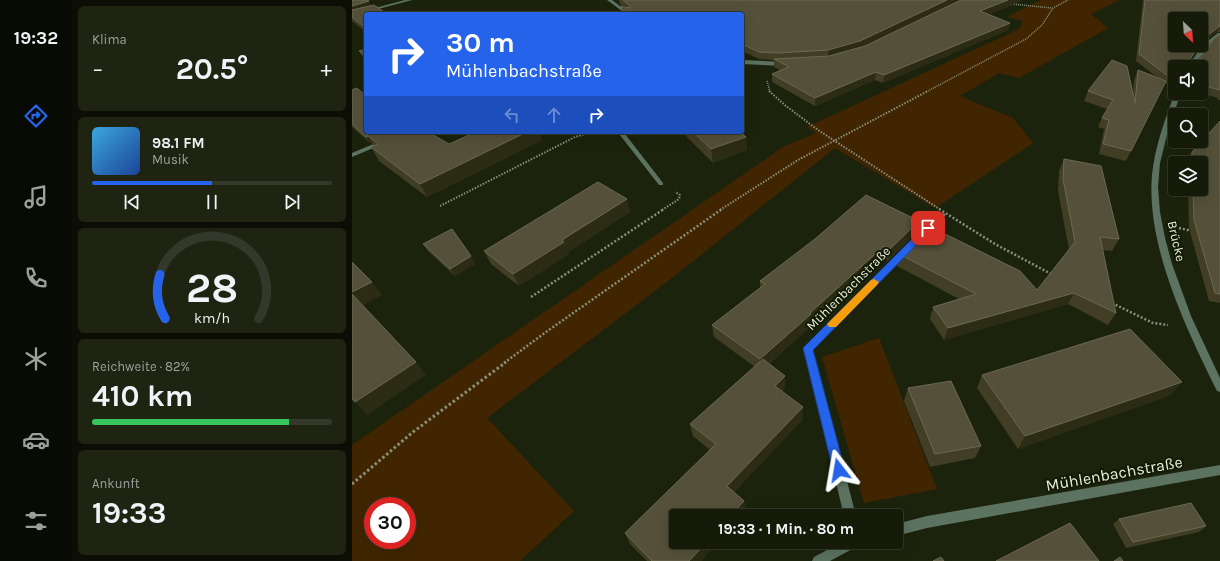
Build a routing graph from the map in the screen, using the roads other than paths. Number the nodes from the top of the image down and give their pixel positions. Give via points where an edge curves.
1 (410, 0) edge
2 (609, 0) edge
3 (626, 12) edge
4 (352, 14) edge
5 (1220, 34) edge
6 (1195, 60) edge
7 (744, 62) edge
8 (794, 64) edge
9 (1176, 100) edge
10 (623, 134) edge
11 (386, 140) edge
12 (352, 155) edge
13 (661, 184) road end
14 (928, 228) edge
15 (1220, 388) edge
16 (1220, 470) edge
17 (848, 509) edge
18 (903, 528) edge
19 (841, 549) edge
20 (818, 561) edge

1 - 4 street
2 - 3 street
5 - 6 street via 1206,45
7 - 8 street
9 - 15 street, Brücke via 1163,136 1155,187 1159,223 1174,285
10 - 13 street
11 - 12 street
14 - 17 street, Mühlenbachstraße via 808,348
16 - 18 street, Mühlenbachstraße
19 - 20 street

